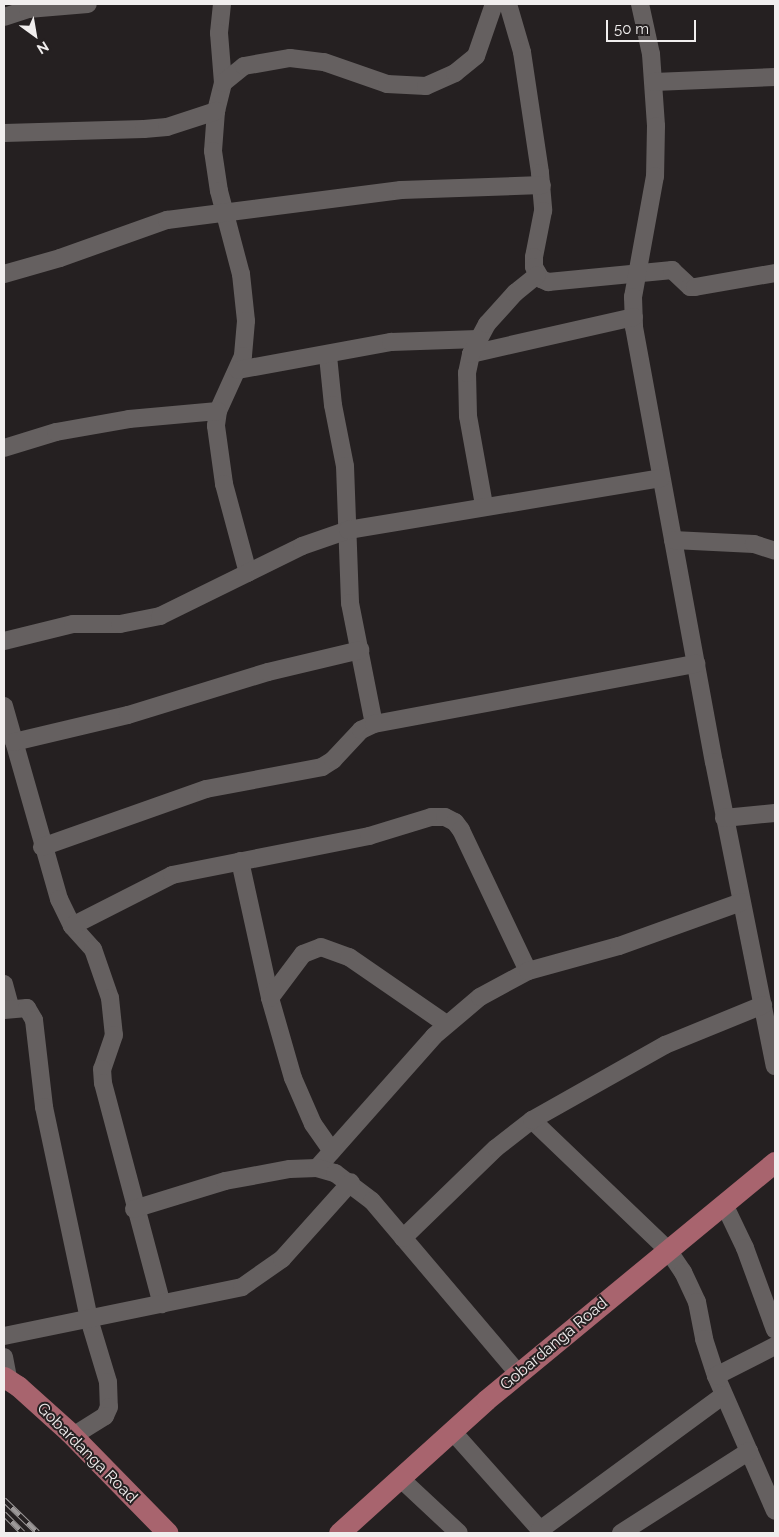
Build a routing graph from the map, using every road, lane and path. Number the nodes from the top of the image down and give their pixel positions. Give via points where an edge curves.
1 (88, 4) edge
2 (222, 4) edge
3 (494, 4) edge
4 (508, 4) edge
5 (640, 4) edge
6 (4, 16) edge
7 (775, 77) edge
8 (654, 82) junction
9 (223, 83) junction
10 (216, 111) junction
11 (4, 133) edge
12 (542, 185) junction
13 (226, 212) junction
14 (638, 271) junction
15 (775, 273) edge
16 (4, 274) edge
17 (537, 275) junction
18 (634, 317) junction
19 (475, 346) junction
20 (328, 356) junction
21 (238, 370) junction
22 (218, 411) junction
23 (4, 448) edge
24 (662, 478) junction
25 (484, 505) junction
26 (348, 530) junction
27 (673, 540) junction
28 (775, 551) edge
29 (248, 573) junction
30 (4, 640) edge
31 (360, 650) junction
32 (696, 664) junction
33 (4, 706) edge
34 (374, 724) junction
35 (14, 742) junction
36 (775, 813) edge
37 (724, 818) junction
38 (42, 847) junction
39 (240, 861) junction
40 (741, 902) junction
41 (72, 926) junction
42 (528, 971) junction
43 (4, 984) edge
44 (270, 998) junction
45 (762, 1004) junction
46 (7, 1008) edge
47 (446, 1024) junction
48 (775, 1066) edge
49 (532, 1120) junction
50 (332, 1151) junction
51 (775, 1162) edge
52 (317, 1168) junction
53 (352, 1182) junction
54 (724, 1204) junction
55 (134, 1209) junction
56 (403, 1238) junction
57 (668, 1250) junction
58 (162, 1304) junction
59 (90, 1319) junction
60 (775, 1330) edge
61 (4, 1336) edge
62 (775, 1346) edge
63 (4, 1357) edge
64 (518, 1373) junction
65 (716, 1376) junction
66 (6, 1378) edge
67 (724, 1395) junction
68 (453, 1432) junction
69 (73, 1436) junction
70 (749, 1451) junction
71 (402, 1479) junction
72 (775, 1511) edge
73 (541, 1532) edge
74 (168, 1533) edge
75 (340, 1533) edge
76 (459, 1533) edge
77 (621, 1533) edge

1 - 6 street via 28,9
2 - 9 street via 219,33
3 - 9 street via 476,56 455,74 426,86 387,84 324,62 290,58 244,66
4 - 12 street via 522,52
5 - 8 street
7 - 8 street
8 - 14 street via 655,176
9 - 10 street
10 - 11 street via 167,127 144,130
10 - 13 street via 215,172
12 - 13 street via 401,190
12 - 17 street via 543,211 534,257
13 - 16 street via 145,226 60,258
13 - 21 street via 241,274 246,321
14 - 15 street via 672,270 695,287
14 - 17 street via 548,282
14 - 18 street via 633,297
17 - 19 street via 499,310
18 - 19 street
18 - 24 street
19 - 20 street via 390,342
19 - 25 street via 466,392
20 - 21 street
20 - 26 street via 334,414 345,466
21 - 22 street
22 - 23 street via 130,419 56,432
22 - 29 street via 220,462
24 - 25 street
24 - 27 street
25 - 26 street
26 - 29 street via 302,546
26 - 31 street via 350,603
27 - 28 street via 754,544
27 - 32 street
29 - 30 street via 185,606 140,622 73,624
31 - 34 street
31 - 35 street via 268,672 128,715
32 - 34 street
32 - 37 street
33 - 35 street
34 - 38 street via 361,730 322,767 215,786
35 - 38 street
36 - 37 street
37 - 40 street
38 - 41 street via 59,899
39 - 41 street via 172,875
39 - 42 street via 369,836 431,817 445,817 461,830
39 - 44 street
40 - 42 street via 620,946
40 - 45 street
41 - 55 street via 94,949 110,998 114,1035 102,1069 102,1084
42 - 47 street via 480,997
43 - 46 street
44 - 47 street via 303,954 321,948 348,958
44 - 50 street via 302,1103
45 - 48 street
45 - 49 street via 665,1044
46 - 59 street via 27,1008 34,1020 44,1107
47 - 50 street
49 - 56 street via 496,1148
49 - 57 street
50 - 52 street
51 - 54 main road, Gobardanga Road
52 - 53 street
52 - 55 street via 290,1169 225,1181
53 - 56 street
53 - 58 street via 310,1231 264,1274 242,1287
54 - 57 main road, Gobardanga Road
54 - 60 street via 745,1248
55 - 58 street
56 - 64 street
57 - 64 main road, Gobardanga Road
57 - 65 street via 697,1302
58 - 59 street
59 - 61 street
59 - 69 street via 108,1382 109,1407 100,1420
62 - 65 street
63 - 66 street
64 - 68 main road, Gobardanga Road
65 - 67 street
66 - 69 main road, Gobardanga Road
67 - 70 street
67 - 73 street
68 - 71 main road, Gobardanga Road
68 - 73 street
69 - 74 main road, Gobardanga Road
70 - 72 street
70 - 77 street
71 - 75 main road, Gobardanga Road
71 - 76 street

